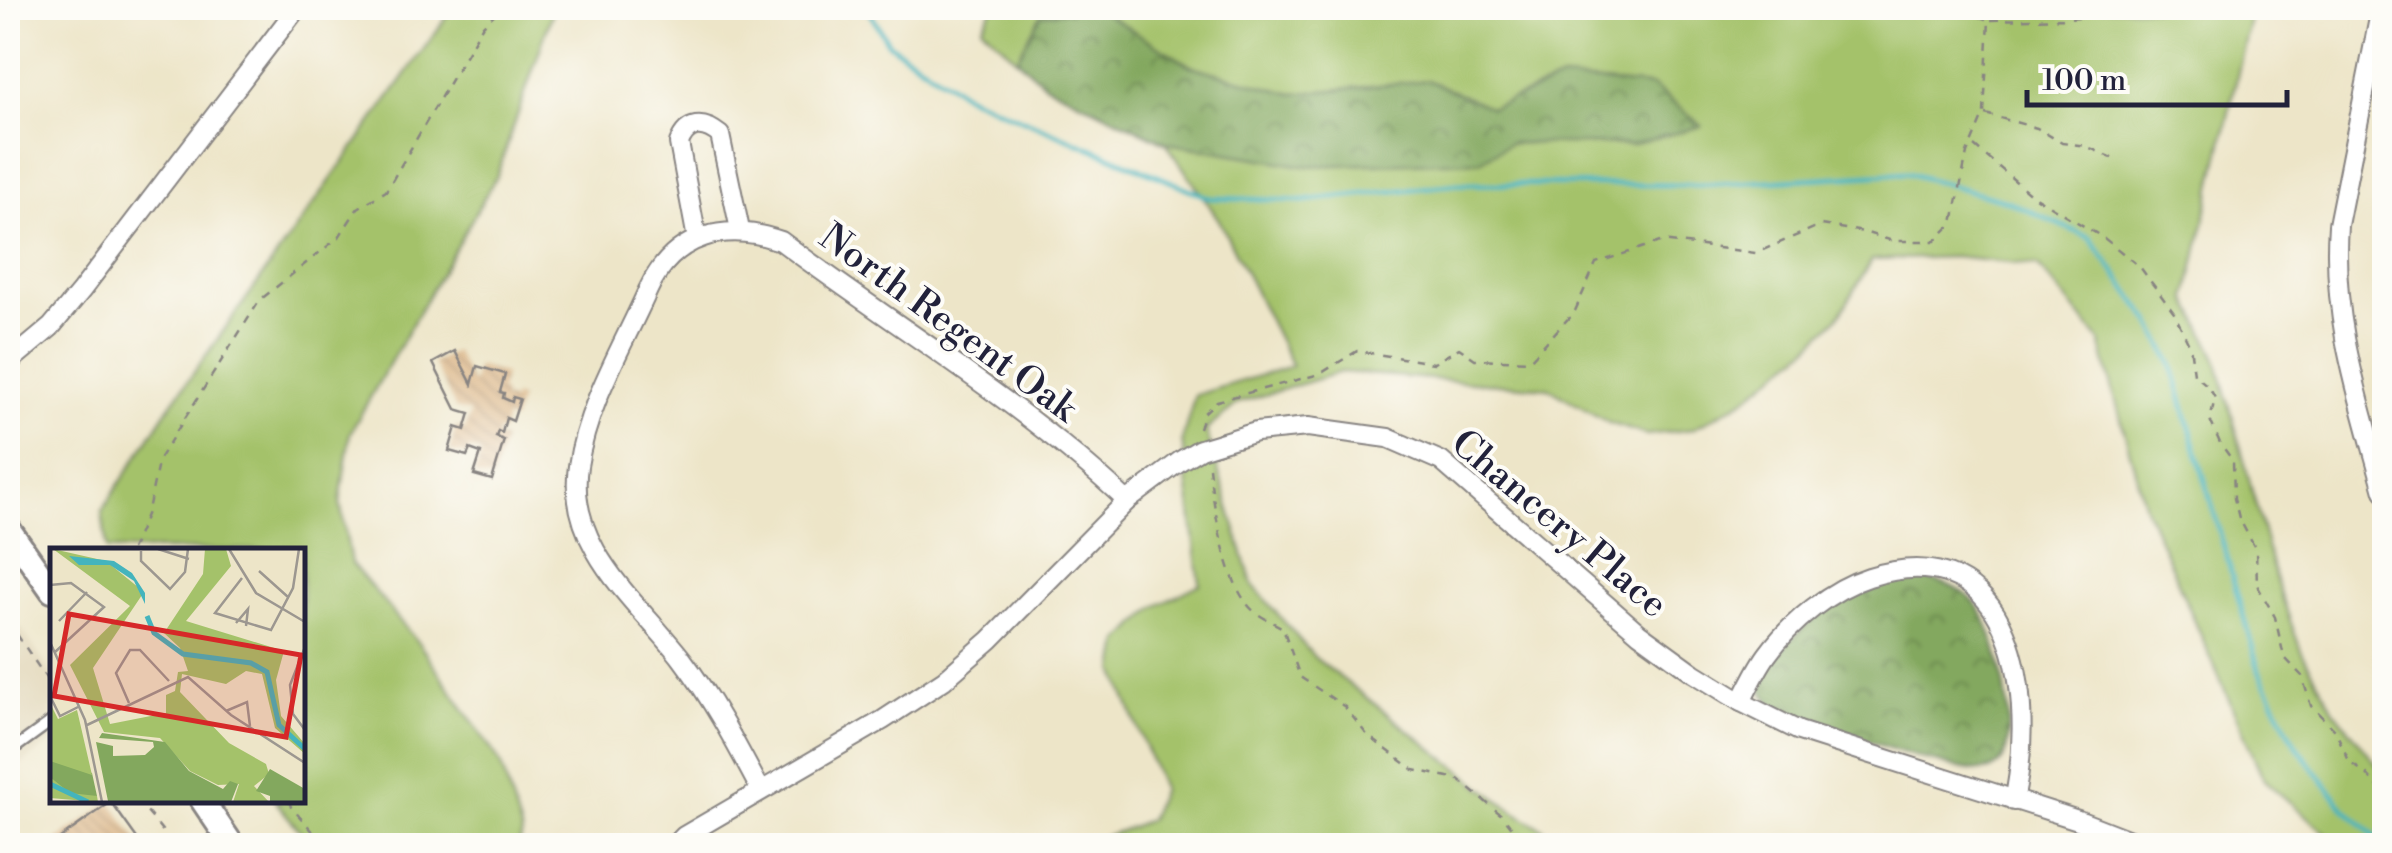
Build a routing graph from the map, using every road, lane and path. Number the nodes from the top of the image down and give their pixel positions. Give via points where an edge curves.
1 (501, 8) edge
2 (1875, 8) edge
3 (1953, 8) edge
4 (2382, 8) edge
5 (2136, 12) dead end
6 (291, 15) edge
7 (1874, 15) dead end
8 (1989, 20) junction
9 (1984, 113) junction
10 (1972, 144) junction
11 (2118, 161) dead end
12 (740, 230) junction
13 (697, 238) junction
14 (8, 363) edge
15 (1200, 449) junction
16 (2384, 491) edge
17 (1126, 501) junction
18 (8, 528) edge
19 (132, 548) edge
20 (50, 589) edge
21 (8, 621) edge
22 (50, 684) edge
23 (1741, 702) junction
24 (50, 722) edge
25 (8, 753) edge
26 (760, 789) junction
27 (2384, 794) edge
28 (2014, 801) junction
29 (139, 803) edge
30 (204, 803) edge
31 (290, 803) edge
32 (175, 846) edge
33 (233, 846) edge
34 (326, 846) edge
35 (674, 846) edge
36 (1526, 846) edge
37 (2144, 846) edge

1 - 19 path via 483,25 386,191 358,208 338,237 260,300 159,460
2 - 7 path
3 - 8 path
4 - 16 street via 2336,252 2340,321
5 - 8 path
6 - 14 street via 81,292
8 - 9 path
9 - 10 path
9 - 11 path
10 - 15 path via 1954,223 1935,241 1893,242 1821,225 1756,254 1663,242 1596,263 1575,311 1529,361 1475,359 1459,348 1434,363 1357,352 1320,374 1217,401 1204,413 1195,439
10 - 27 path via 2033,196 2140,266 2174,313 2194,374 2216,398 2210,420 2233,461 2238,518 2256,550 2258,585 2284,657 2302,676 2311,706 2334,730 2350,763
12 - 13 street, North Regent Oak
12 - 13 street via 720,135 704,124 692,126 679,143
12 - 17 street, North Regent Oak via 781,241 946,355 1063,443
13 - 26 street via 653,280 596,406 577,470 578,508 591,546 722,717
15 - 17 street, Chancery Place
15 - 23 street, Chancery Place via 1256,432 1308,427 1413,446 1467,481 1639,634
15 - 36 path via 1239,592 1252,610 1283,628 1300,677 1345,707 1366,736 1414,770 1458,779
17 - 26 street, Chancery Place via 944,680
18 - 20 street
21 - 22 path
23 - 28 street, Chancery Place via 1799,730
23 - 28 street via 1767,655 1832,596 1889,570 1942,572 1988,601 2011,644 2024,713
24 - 25 lane
26 - 35 street, Chancery Place
28 - 37 street, Chancery Place
29 - 32 path
30 - 33 street
31 - 34 path

